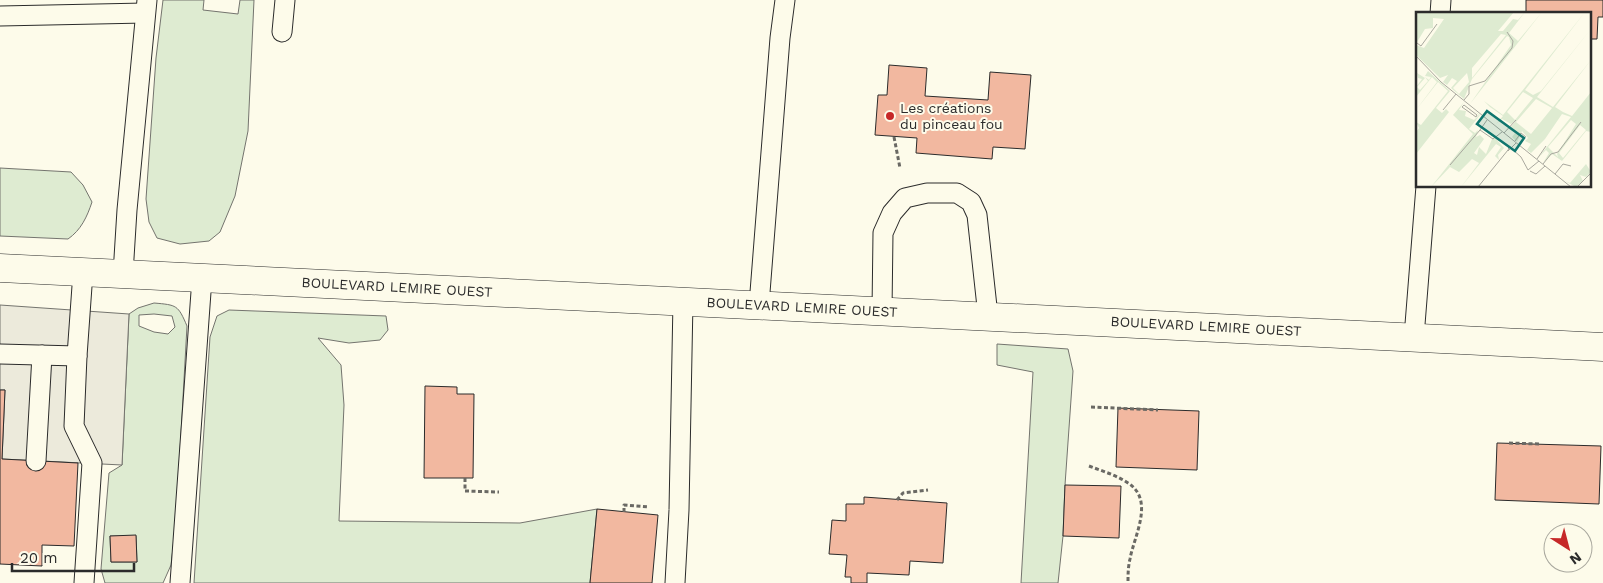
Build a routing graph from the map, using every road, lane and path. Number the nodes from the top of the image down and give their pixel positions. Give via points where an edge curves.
1 (285, 0) edge
2 (785, 0) edge
3 (146, 7) edge
4 (0, 16) edge
5 (282, 32) dead end
6 (1426, 188) edge
7 (0, 268) edge
8 (84, 272) junction
9 (124, 274) junction
10 (202, 278) junction
11 (684, 301) junction
12 (759, 305) junction
13 (882, 310) junction
14 (988, 316) junction
15 (1414, 337) junction
16 (1603, 347) edge
17 (0, 354) edge
18 (42, 355) junction
19 (77, 356) junction
20 (1091, 407) dead end
21 (1158, 410) dead end
22 (1509, 443) dead end
23 (1539, 444) dead end
24 (36, 461) dead end
25 (1088, 466) dead end
26 (465, 478) dead end
27 (928, 490) dead end
28 (499, 492) dead end
29 (897, 500) dead end
30 (84, 583) edge
31 (180, 583) edge
32 (675, 583) edge
33 (1128, 583) edge

1 - 5 lane
2 - 12 lane
3 - 4 lane
3 - 9 lane
6 - 15 lane
7 - 8 main road, BOULEVARD LEMIRE OUEST
8 - 9 main road, BOULEVARD LEMIRE OUEST
8 - 19 lane
9 - 10 main road, BOULEVARD LEMIRE OUEST
10 - 11 main road, BOULEVARD LEMIRE OUEST
10 - 31 lane
11 - 12 main road, BOULEVARD LEMIRE OUEST
11 - 32 lane
12 - 13 main road, BOULEVARD LEMIRE OUEST
13 - 14 main road, BOULEVARD LEMIRE OUEST
13 - 14 lane via 883,232 892,213 905,198 927,193 956,193 971,202 977,215
14 - 15 main road, BOULEVARD LEMIRE OUEST
15 - 16 main road, BOULEVARD LEMIRE OUEST
17 - 18 lane
18 - 19 lane
18 - 24 lane
19 - 30 lane via 74,426 92,463
20 - 21 path
22 - 23 path
25 - 33 path via 1128,482 1140,498 1142,510
26 - 28 path via 465,491
27 - 29 path via 903,493

